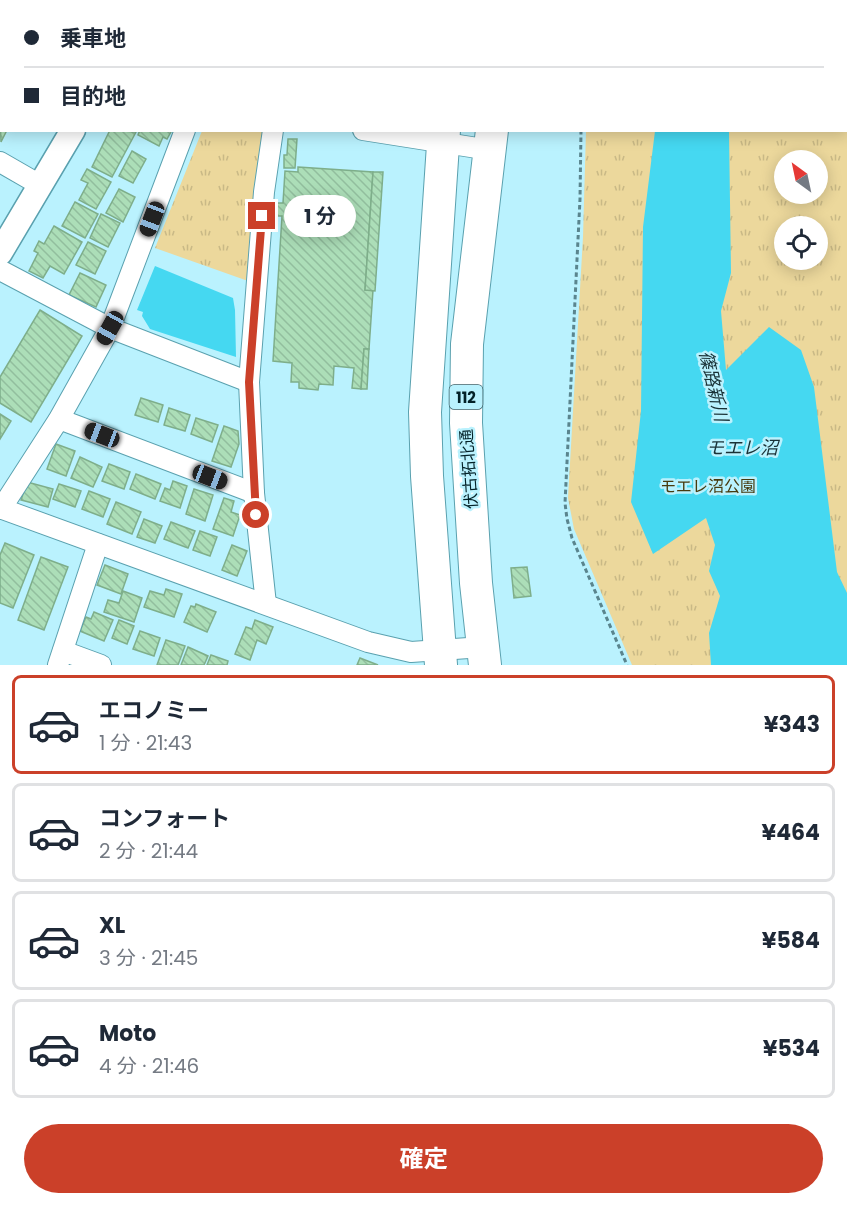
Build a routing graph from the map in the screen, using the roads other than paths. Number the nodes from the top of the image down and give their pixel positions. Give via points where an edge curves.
1 (72, 132) edge
2 (184, 132) edge
3 (273, 132) edge
4 (386, 132) edge
5 (444, 137) edge
6 (491, 140) edge
7 (0, 162) edge
8 (40, 186) junction
9 (0, 253) edge
10 (0, 270) edge
11 (110, 328) junction
12 (249, 382) junction
13 (59, 419) junction
14 (254, 493) junction
15 (1, 508) edge
16 (98, 544) junction
17 (266, 604) junction
18 (484, 656) edge
19 (60, 658) edge
20 (426, 658) edge
21 (101, 665) edge

1 - 8 street
2 - 11 street
3 - 12 street via 264,192
4 - 5 street
5 - 6 street
5 - 20 main road, 112 via 425,412
6 - 18 main road, 伏古拓北通 / 112 via 467,344 466,423
7 - 8 street
8 - 9 street
10 - 11 street
11 - 12 street
11 - 13 street
12 - 14 street
13 - 14 street
13 - 15 street
14 - 17 street
15 - 16 street
16 - 17 street
16 - 19 street
17 - 20 street via 368,642
18 - 20 street
19 - 21 street

